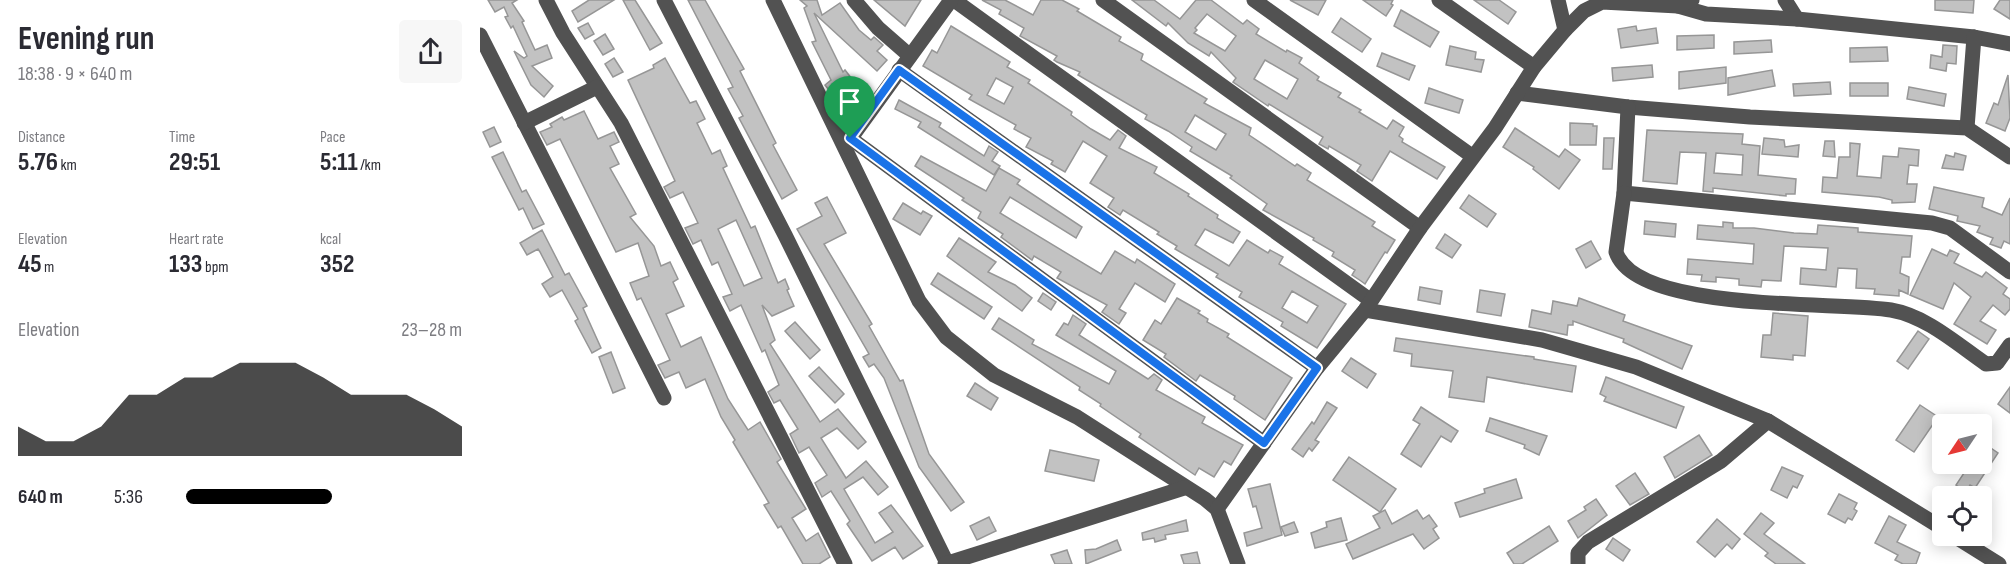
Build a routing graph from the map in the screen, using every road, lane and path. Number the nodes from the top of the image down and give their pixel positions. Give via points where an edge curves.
1 (546, 0) edge
2 (664, 0) edge
3 (773, 0) edge
4 (854, 0) edge
5 (953, 0) edge
6 (1103, 0) edge
7 (1254, 0) edge
8 (1439, 0) edge
9 (1558, 0) edge
10 (1785, 0) edge
11 (1685, 3) edge
12 (1797, 19) junction
13 (1565, 30) junction
14 (480, 35) edge
15 (1974, 37) junction
16 (2010, 44) edge
17 (910, 56) junction
18 (1534, 67) junction
19 (899, 70) junction
20 (597, 87) junction
21 (1517, 93) junction
22 (1628, 107) junction
23 (524, 123) junction
24 (1967, 128) junction
25 (847, 142) junction
26 (1472, 156) junction
27 (2010, 157) edge
28 (1624, 194) junction
29 (1420, 228) junction
30 (2010, 272) edge
31 (1367, 305) junction
32 (2010, 345) edge
33 (1317, 368) junction
34 (664, 398) dead end
35 (1768, 421) junction
36 (1264, 443) junction
37 (1184, 488) junction
38 (1217, 509) junction
39 (1932, 522) edge
40 (1970, 546) edge
41 (845, 564) edge
42 (946, 564) edge
43 (1237, 564) edge
44 (1578, 564) edge
45 (1999, 564) edge

1 - 20 street
2 - 42 street via 785,235
3 - 25 street
4 - 17 street
5 - 17 street
5 - 31 street
6 - 29 street
7 - 26 street
8 - 18 street
9 - 13 street
10 - 12 street
11 - 12 street via 1706,14
11 - 13 street via 1602,2 1584,11
12 - 15 street
13 - 18 street
14 - 23 street
15 - 16 street
15 - 24 street
17 - 19 street
18 - 21 street
19 - 25 street
19 - 33 street
20 - 23 street
20 - 41 street via 621,123
21 - 22 street
21 - 26 street
22 - 24 street
22 - 28 street
23 - 34 street
24 - 27 street
25 - 36 street
25 - 37 street via 920,301 946,337 994,375 1077,417
26 - 29 street
28 - 30 street via 1932,223 1950,228
28 - 32 street via 1618,258 1624,266 1677,292 1802,306 1890,310 1924,322 1986,364 1997,363
29 - 31 street
31 - 33 street
31 - 35 street via 1552,343 1636,367
33 - 36 street
35 - 39 street
35 - 44 street via 1721,461 1588,542 1578,553
36 - 38 street
37 - 38 street
37 - 42 street
38 - 43 street
40 - 45 street

